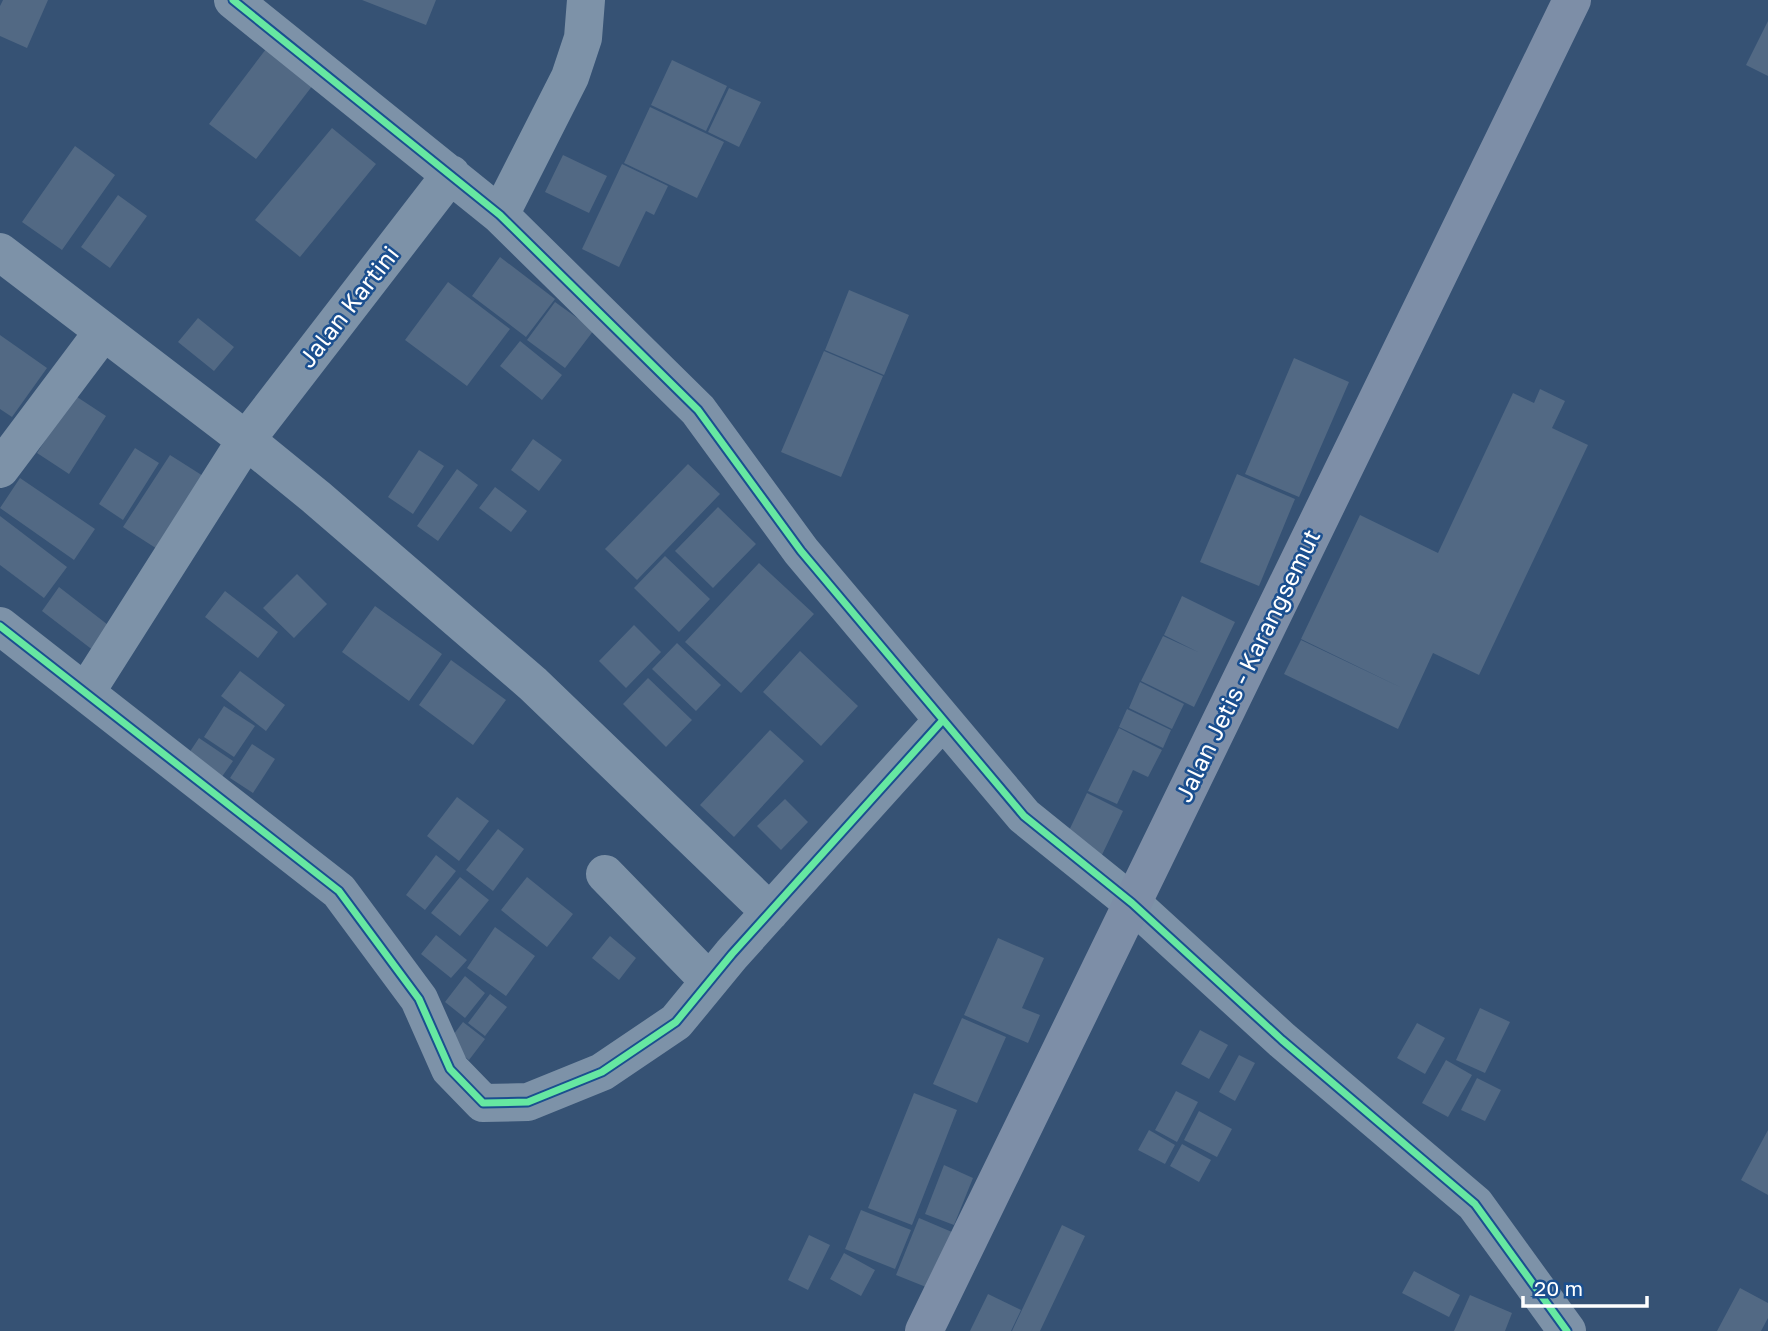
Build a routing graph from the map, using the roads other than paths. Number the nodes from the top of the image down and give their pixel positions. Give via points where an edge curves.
1 (233, 0) edge
2 (586, 0) edge
3 (1572, 0) edge
4 (451, 174) junction
5 (500, 215) junction
6 (0, 252) edge
7 (103, 332) junction
8 (246, 440) junction
9 (0, 469) edge
10 (0, 626) edge
11 (86, 692) junction
12 (943, 720) junction
13 (605, 874) dead end
14 (1132, 903) junction
15 (770, 912) junction
16 (709, 981) junction
17 (924, 1331) edge
18 (1567, 1331) edge

1 - 4 street
2 - 5 street via 583,38 570,76
3 - 14 main road, Jalan Jetis - Karangsemut
4 - 5 street
4 - 8 street, Jalan Kartini
5 - 12 street via 698,410 801,551
6 - 7 street
7 - 8 street
7 - 9 street
8 - 11 street, Jalan Kartini
8 - 15 street via 533,684
10 - 11 street
11 - 16 street via 339,891 419,999 450,1069 483,1103 528,1102 602,1072 676,1022
12 - 14 street via 1024,816
12 - 15 street
13 - 16 street
14 - 17 main road, Jalan Jetis - Karangsemut
14 - 18 street via 1282,1040 1475,1204
15 - 16 street

